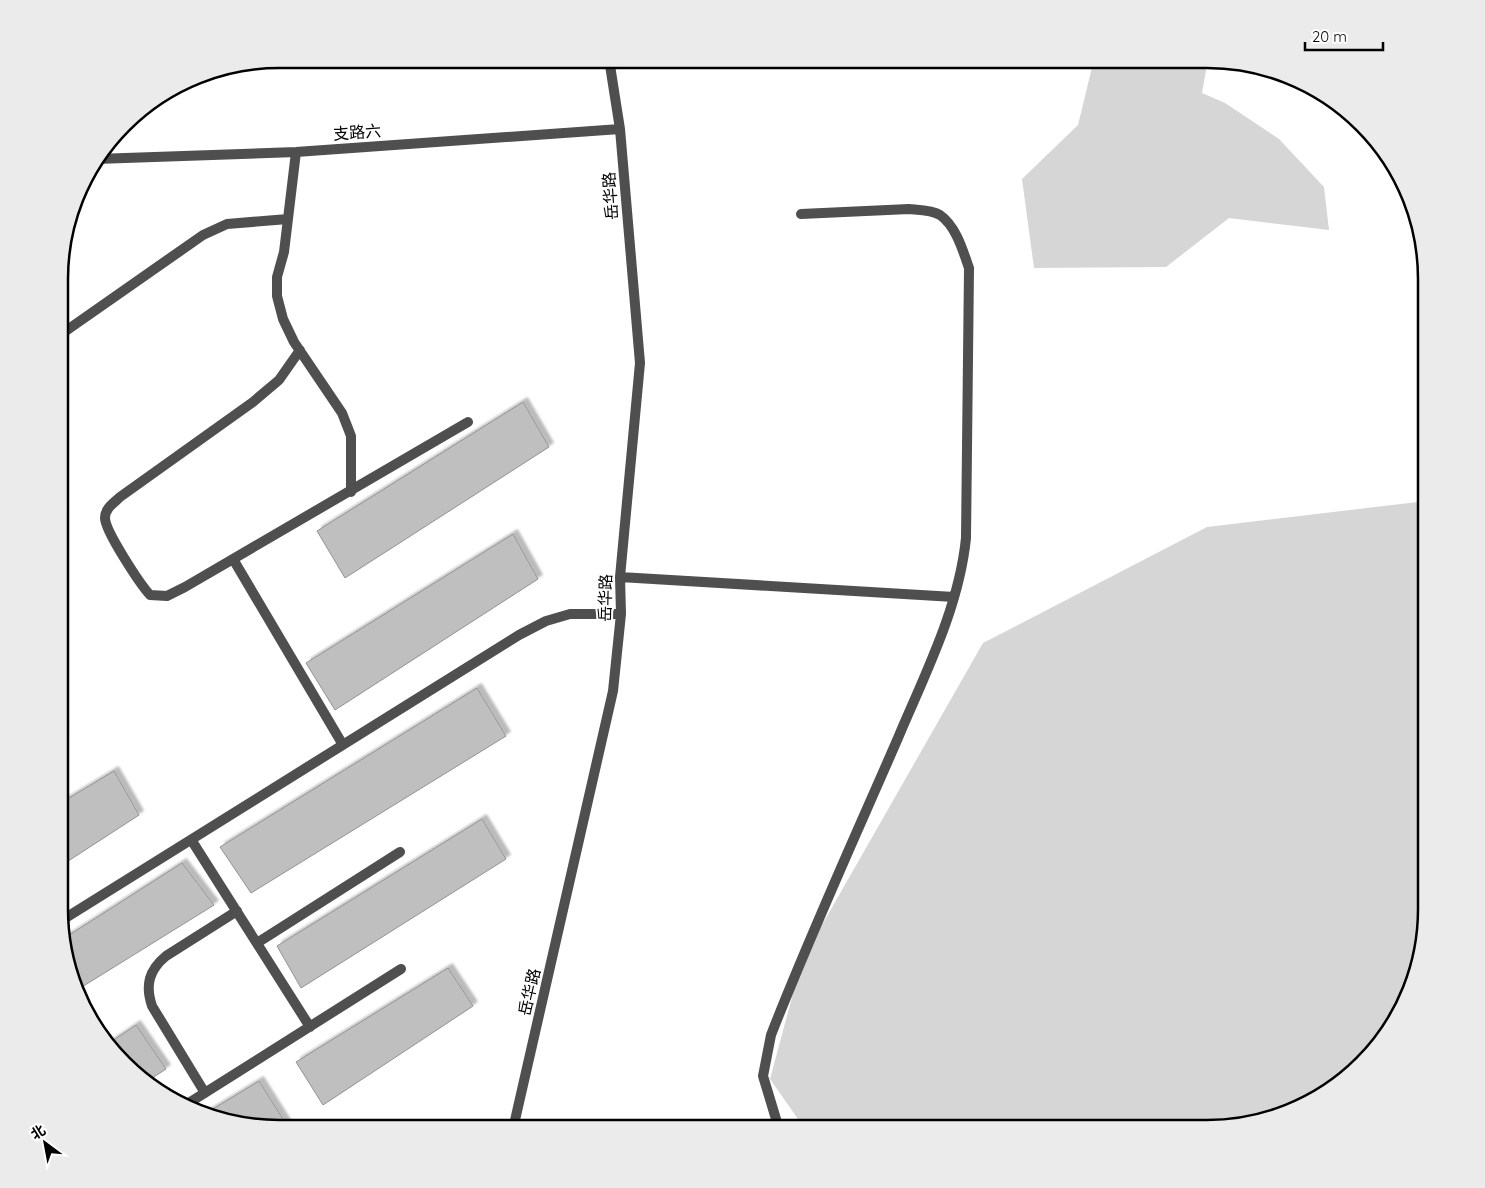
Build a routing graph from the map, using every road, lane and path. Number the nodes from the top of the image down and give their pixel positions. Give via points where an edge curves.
1 (610, 68) edge
2 (620, 129) junction
3 (296, 152) junction
4 (105, 159) edge
5 (801, 214) dead end
6 (288, 219) junction
7 (68, 329) edge
8 (300, 350) junction
9 (468, 422) dead end
10 (351, 492) junction
11 (233, 559) junction
12 (620, 577) junction
13 (954, 597) junction
14 (622, 614) junction
15 (343, 745) junction
16 (192, 841) junction
17 (400, 852) dead end
18 (237, 911) junction
19 (68, 917) edge
20 (257, 943) junction
21 (401, 969) dead end
22 (310, 1027) junction
23 (205, 1093) junction
24 (191, 1101) edge
25 (515, 1120) edge
26 (776, 1120) edge

1 - 2 street, 岳华路
2 - 3 street, 支路六
2 - 12 street, 岳华路 via 640,364
3 - 4 street, 支路六
3 - 6 street
5 - 13 street via 909,208 926,211 940,215 958,238 964,252 969,268 966,538
6 - 7 street via 227,224 203,235
6 - 8 street via 277,276 277,296 283,319
8 - 10 street via 342,413 352,436
8 - 11 street via 279,380 253,402 107,509 105,519 110,531 140,584 150,595 168,596
9 - 10 street
10 - 11 street
11 - 15 street
12 - 13 street
12 - 14 street, 岳华路
13 - 26 street via 927,669 772,1035 763,1076
14 - 15 street via 570,614 546,621
14 - 25 street, 岳华路 via 613,691
15 - 16 street
16 - 18 street
16 - 19 street
17 - 20 street
18 - 20 street
18 - 23 street via 166,956 157,964 149,982 152,1006
20 - 22 street
21 - 22 street
22 - 23 street
23 - 24 street

